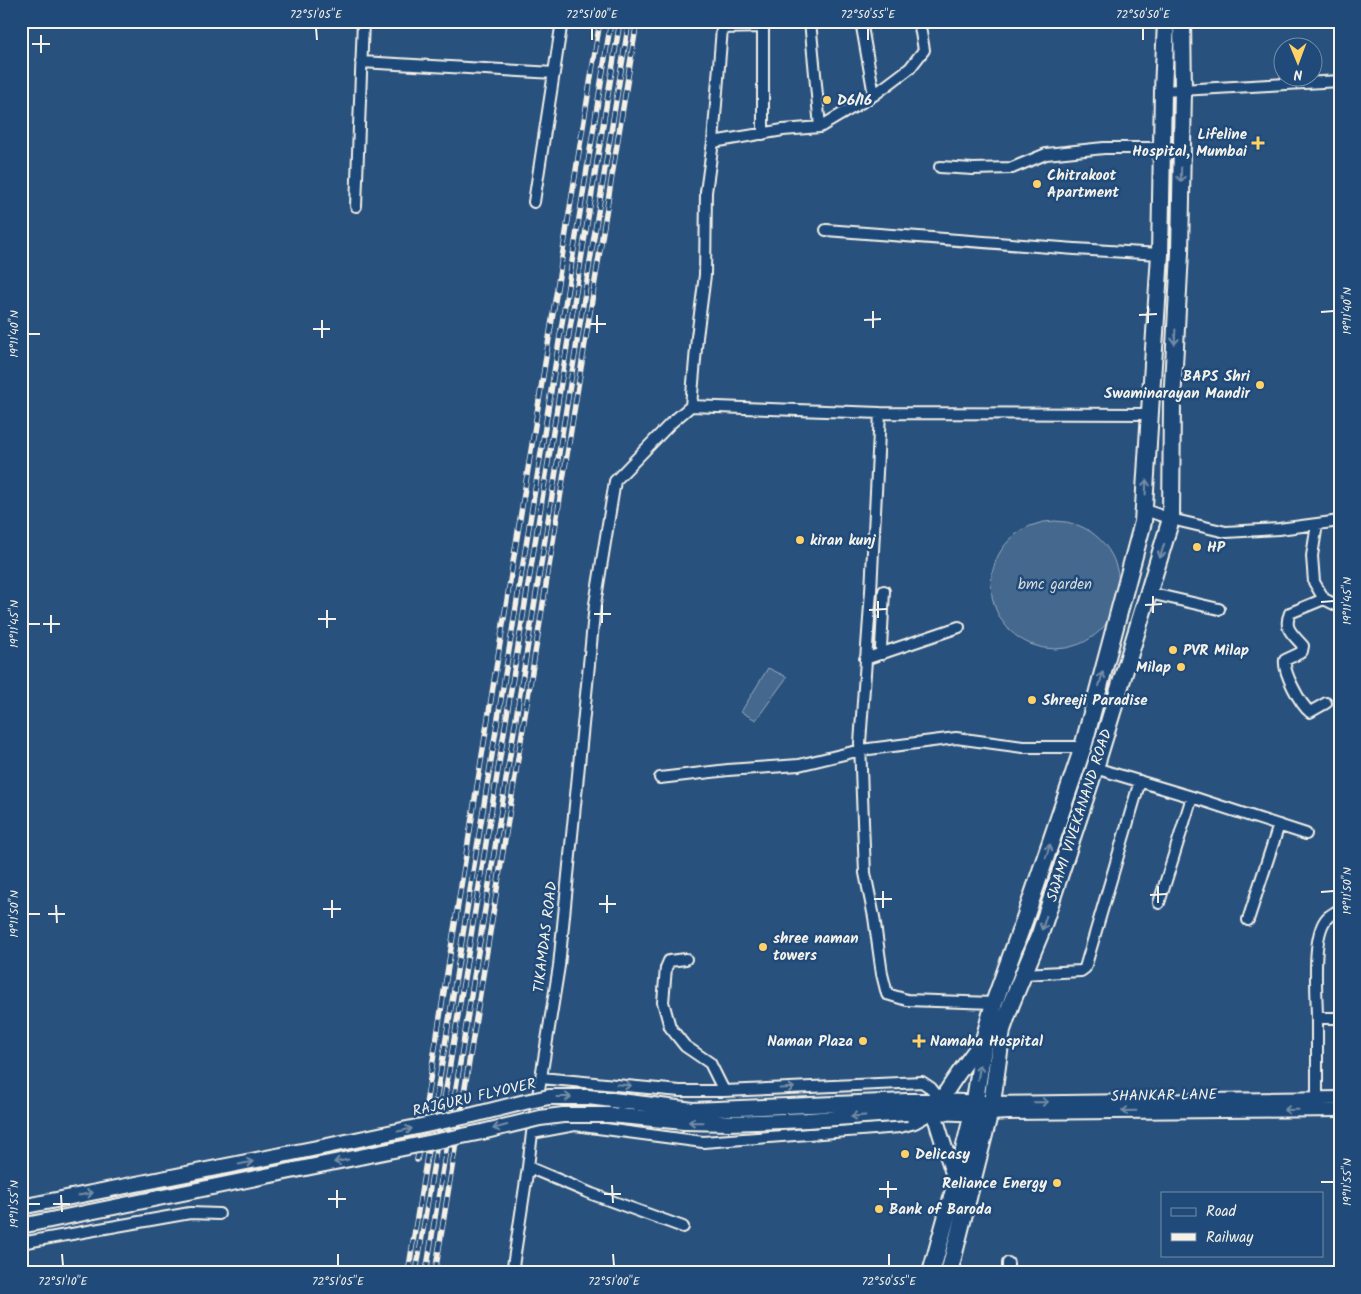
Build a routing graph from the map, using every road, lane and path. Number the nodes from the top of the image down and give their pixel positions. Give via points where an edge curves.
1 (363, 21) edge
2 (562, 21) edge
3 (810, 21) edge
4 (861, 21) edge
5 (919, 21) edge
6 (1166, 21) edge
7 (1182, 21) edge
8 (763, 24) edge
9 (362, 62) junction
10 (554, 73) junction
11 (1340, 81) edge
12 (1183, 90) junction
13 (1163, 91) junction
14 (874, 95) junction
15 (820, 127) junction
16 (763, 134) junction
17 (713, 142) junction
18 (1162, 148) junction
19 (940, 167) dead end
20 (534, 202) dead end
21 (356, 206) dead end
22 (826, 230) dead end
23 (1160, 254) junction
24 (691, 406) junction
25 (880, 413) junction
26 (1149, 414) junction
27 (1145, 510) junction
28 (1171, 519) junction
29 (1340, 521) edge
30 (1317, 524) junction
31 (870, 591) junction
32 (1149, 593) junction
33 (1324, 599) junction
34 (1340, 607) edge
35 (1219, 609) dead end
36 (959, 627) dead end
37 (866, 648) junction
38 (882, 651) junction
39 (865, 659) junction
40 (1326, 703) dead end
41 (1082, 747) junction
42 (861, 750) junction
43 (1095, 768) junction
44 (660, 778) dead end
45 (1140, 781) junction
46 (1192, 797) junction
47 (1278, 824) junction
48 (1306, 834) dead end
49 (1159, 903) dead end
50 (1340, 910) edge
51 (1248, 920) dead end
52 (686, 959) dead end
53 (1023, 974) junction
54 (994, 1003) junction
55 (1317, 1018) junction
56 (1340, 1018) edge
57 (985, 1036) junction
58 (541, 1078) junction
59 (724, 1091) junction
60 (1317, 1098) junction
61 (1340, 1098) edge
62 (938, 1106) junction
63 (907, 1107) junction
64 (982, 1108) junction
65 (1340, 1110) edge
66 (532, 1133) junction
67 (528, 1167) junction
68 (956, 1183) junction
69 (21, 1207) edge
70 (218, 1214) dead end
71 (21, 1226) edge
72 (683, 1227) dead end
73 (21, 1243) edge
74 (512, 1273) edge
75 (932, 1273) edge
76 (949, 1273) edge

1 - 9 street
2 - 10 street
3 - 15 street
4 - 14 street
5 - 14 street via 924,50 910,68
6 - 13 main road, SWAMI VIVEKANAND ROAD
7 - 12 main road, SWAMI VIVEKANAND ROAD
8 - 16 street
8 - 17 street via 722,28
9 - 10 street
9 - 21 street
10 - 20 street
11 - 12 street
12 - 13 street
12 -> 28 main road, SWAMI VIVEKANAND ROAD
13 - 18 main road, SWAMI VIVEKANAND ROAD
14 - 15 street
15 - 16 street
16 - 17 street
17 - 24 street via 706,192 705,275
18 - 19 street via 1104,148 1046,154 1012,168
18 - 23 main road, SWAMI VIVEKANAND ROAD
22 - 23 street
23 - 26 main road, SWAMI VIVEKANAND ROAD
24 - 25 street
24 - 58 street, TIKAMDAS ROAD via 615,481 595,604 559,966
25 - 26 street
25 - 31 street
27 -> 26 main road, SWAMI VIVEKANAND ROAD
27 - 28 street
41 -> 27 main road, SWAMI VIVEKANAND ROAD
28 - 30 street via 1226,532
28 -> 32 main road, SWAMI VIVEKANAND ROAD
29 - 30 street
30 - 33 street via 1312,556 1314,582
31 - 37 street
31 - 38 street via 886,591
32 - 35 street
32 - 43 main road, SWAMI VIVEKANAND ROAD
33 - 34 street
33 - 40 street via 1290,613 1287,627 1303,646 1300,653 1285,660 1284,666 1306,709 1310,712
36 - 38 street
37 - 38 street
37 - 39 street
38 - 39 street
39 - 42 street
41 - 42 street via 1023,747 956,738
54 -> 41 main road, SWAMI VIVEKANAND ROAD
42 - 44 street via 799,765
42 - 54 street via 865,873 887,994 907,1000
43 - 45 street
43 -> 53 main road, SWAMI VIVEKANAND ROAD via 1040,934
45 - 46 street
45 - 53 street via 1085,968 1080,971
46 - 47 street
46 - 49 street
47 - 48 street
47 - 51 street
50 - 55 street via 1326,919 1320,931 1316,964
52 - 59 street via 670,961 666,968 663,1002 670,1027 685,1046 710,1063
53 - 64 main road, SWAMI VIVEKANAND ROAD via 1002,1030
54 - 57 main road, SWAMI VIVEKANAND ROAD
55 - 56 street
55 - 60 street
57 - 62 main road
64 -> 57 main road, SWAMI VIVEKANAND ROAD
58 -> 59 street
58 - 66 street, TIKAMDAS ROAD
59 -> 62 street via 922,1082 931,1088
60 - 61 street, SHANKAR LANE
64 -> 60 street, SHANKAR LANE
62 - 63 main road, RAJGURU FLYOVER
62 - 64 main road, RAJGURU FLYOVER
62 - 66 street via 915,1123 900,1127 703,1142 575,1125
62 - 68 main road via 940,1136
69 -> 63 main road, RAJGURU FLYOVER, bridge via 549,1098 588,1097 693,1110
63 -> 71 main road, RAJGURU FLYOVER, bridge via 807,1120 729,1123 610,1114 563,1114
65 -> 64 street, SHANKAR LANE via 1009,1113
64 - 68 main road, SWAMI VIVEKANAND ROAD
64 - 76 main road, SWAMI VIVEKANAND ROAD
66 - 67 street, TIKAMDAS ROAD
67 - 72 street
67 - 74 street, TIKAMDAS ROAD
68 - 75 main road, SWAMI VIVEKANAND ROAD
70 - 73 street via 190,1213

